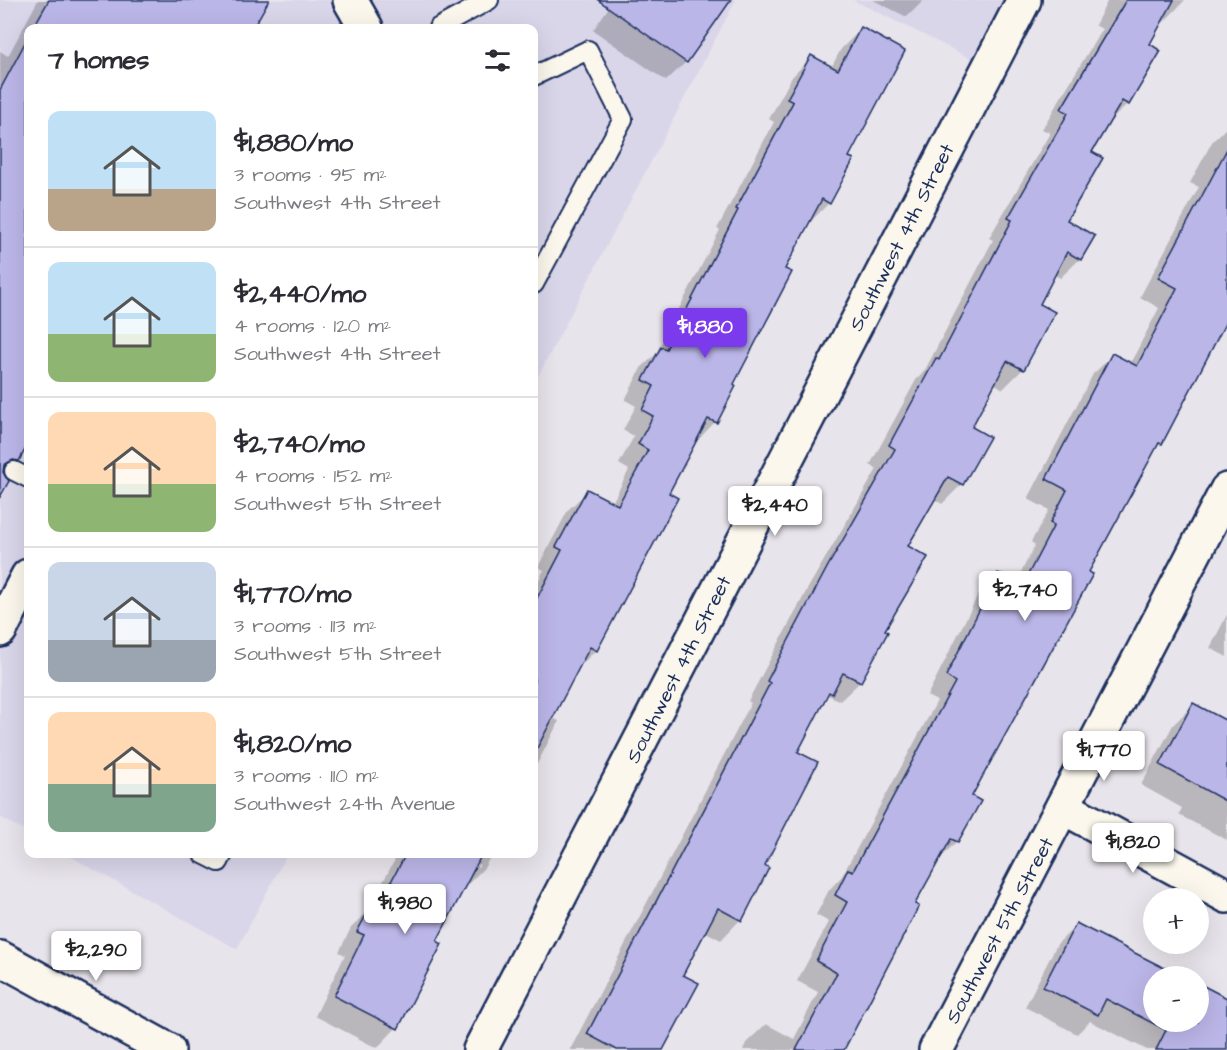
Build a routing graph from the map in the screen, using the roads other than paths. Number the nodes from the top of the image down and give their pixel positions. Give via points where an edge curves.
1 (350, 0) edge
2 (489, 0) edge
3 (1024, 0) edge
4 (364, 24) edge
5 (445, 24) edge
6 (538, 74) edge
7 (538, 277) edge
8 (1227, 490) edge
9 (24, 589) edge
10 (0, 630) edge
11 (1063, 807) junction
12 (1227, 896) edge
13 (0, 958) edge
14 (168, 1050) edge
15 (480, 1050) edge
16 (936, 1050) edge

1 - 4 street
2 - 5 lane
3 - 15 street, Southwest 4th Street
6 - 7 lane via 588,50 623,119
8 - 11 street, Southwest 5th Street
9 - 10 street
11 - 12 street
11 - 16 street, Southwest 5th Street
13 - 14 street

